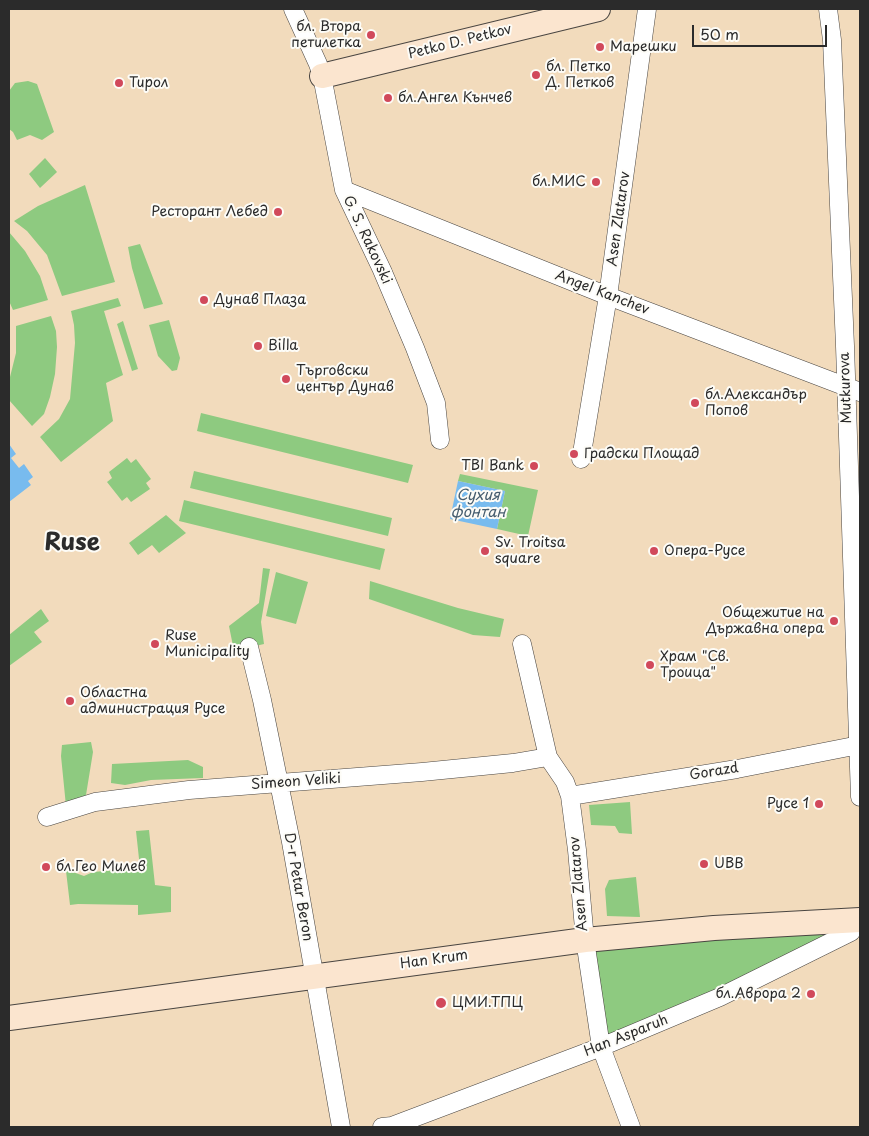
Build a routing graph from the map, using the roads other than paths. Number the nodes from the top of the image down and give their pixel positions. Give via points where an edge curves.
1 (293, 9) edge
2 (598, 9) edge
3 (647, 9) edge
4 (828, 9) edge
5 (322, 76) junction
6 (344, 190) junction
7 (608, 296) junction
8 (853, 344) edge
9 (853, 389) edge
10 (440, 440) dead end
11 (581, 459) dead end
12 (522, 644) dead end
13 (249, 648) dead end
14 (859, 674) edge
15 (858, 745) junction
16 (548, 757) junction
17 (279, 783) junction
18 (570, 796) junction
19 (860, 797) edge
20 (46, 817) dead end
21 (859, 920) edge
22 (584, 940) junction
23 (314, 977) junction
24 (9, 1018) edge
25 (601, 1047) junction
26 (341, 1127) edge
27 (389, 1127) edge
28 (631, 1127) edge

1 - 5 street, G. S. Rakovski
2 - 5 main road, Petko D. Petkov
3 - 7 street, Asen Zlatarov
4 - 8 street, Mutkurova
5 - 6 street, G. S. Rakovski
6 - 7 street, Angel Kanchev
6 - 10 street, G. S. Rakovski via 382,270 436,402
7 - 9 street, Angel Kanchev
7 - 11 street, Asen Zlatarov
8 - 9 street, Mutkurova
9 - 14 street, Mutkurova
12 - 16 street, Asen Zlatarov
13 - 17 street, D-r Petar Beron
14 - 15 street, Mutkurova
15 - 18 street, Gorazd via 737,769
15 - 19 street, Mutkurova
16 - 17 street, Simeon Veliki via 422,772
16 - 18 street, Asen Zlatarov via 565,782
17 - 20 street, Simeon Veliki via 95,802
17 - 23 street, D-r Petar Beron
18 - 22 street, Asen Zlatarov
21 - 22 main road, Han Krum via 714,928
21 - 25 street, Han Asparuh via 851,932 720,997
22 - 23 main road, Han Krum
22 - 25 street, Asen Zlatarov
23 - 24 main road, Han Krum
23 - 26 street, D-r Petar Beron
25 - 27 street, Han Asparuh
25 - 28 street, Asen Zlatarov

